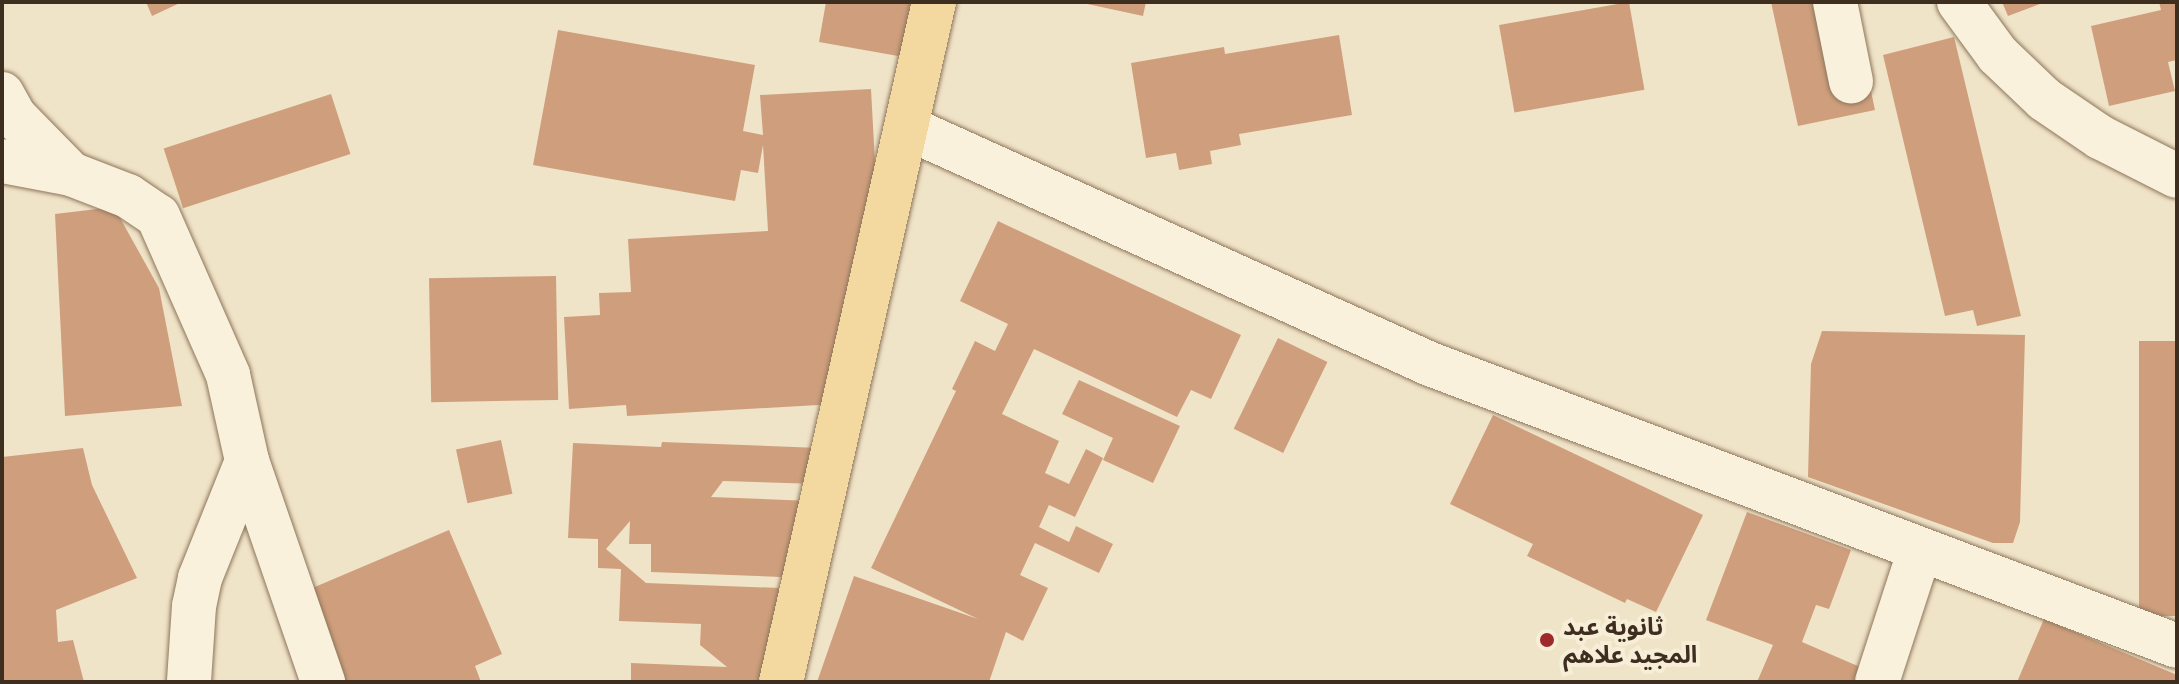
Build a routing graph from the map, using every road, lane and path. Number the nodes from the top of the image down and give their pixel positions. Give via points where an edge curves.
1 (934, 2) edge
2 (1835, 2) edge
3 (1959, 2) edge
4 (1851, 81) dead end
5 (2, 94) edge
6 (908, 128) junction
7 (2, 161) edge
8 (71, 174) junction
9 (2177, 176) edge
10 (247, 461) junction
11 (1920, 550) junction
12 (2177, 646) edge
13 (189, 682) edge
14 (323, 682) edge
15 (781, 682) edge
16 (1877, 682) edge

1 - 6 main road
2 - 4 street
3 - 9 street via 1998,55 2044,99 2100,137
5 - 8 street via 15,117
6 - 11 street via 1430,364
6 - 15 main road
7 - 8 street
8 - 10 street via 128,196 166,227 228,375
10 - 13 street via 200,578
10 - 14 street
11 - 12 street
11 - 16 street

